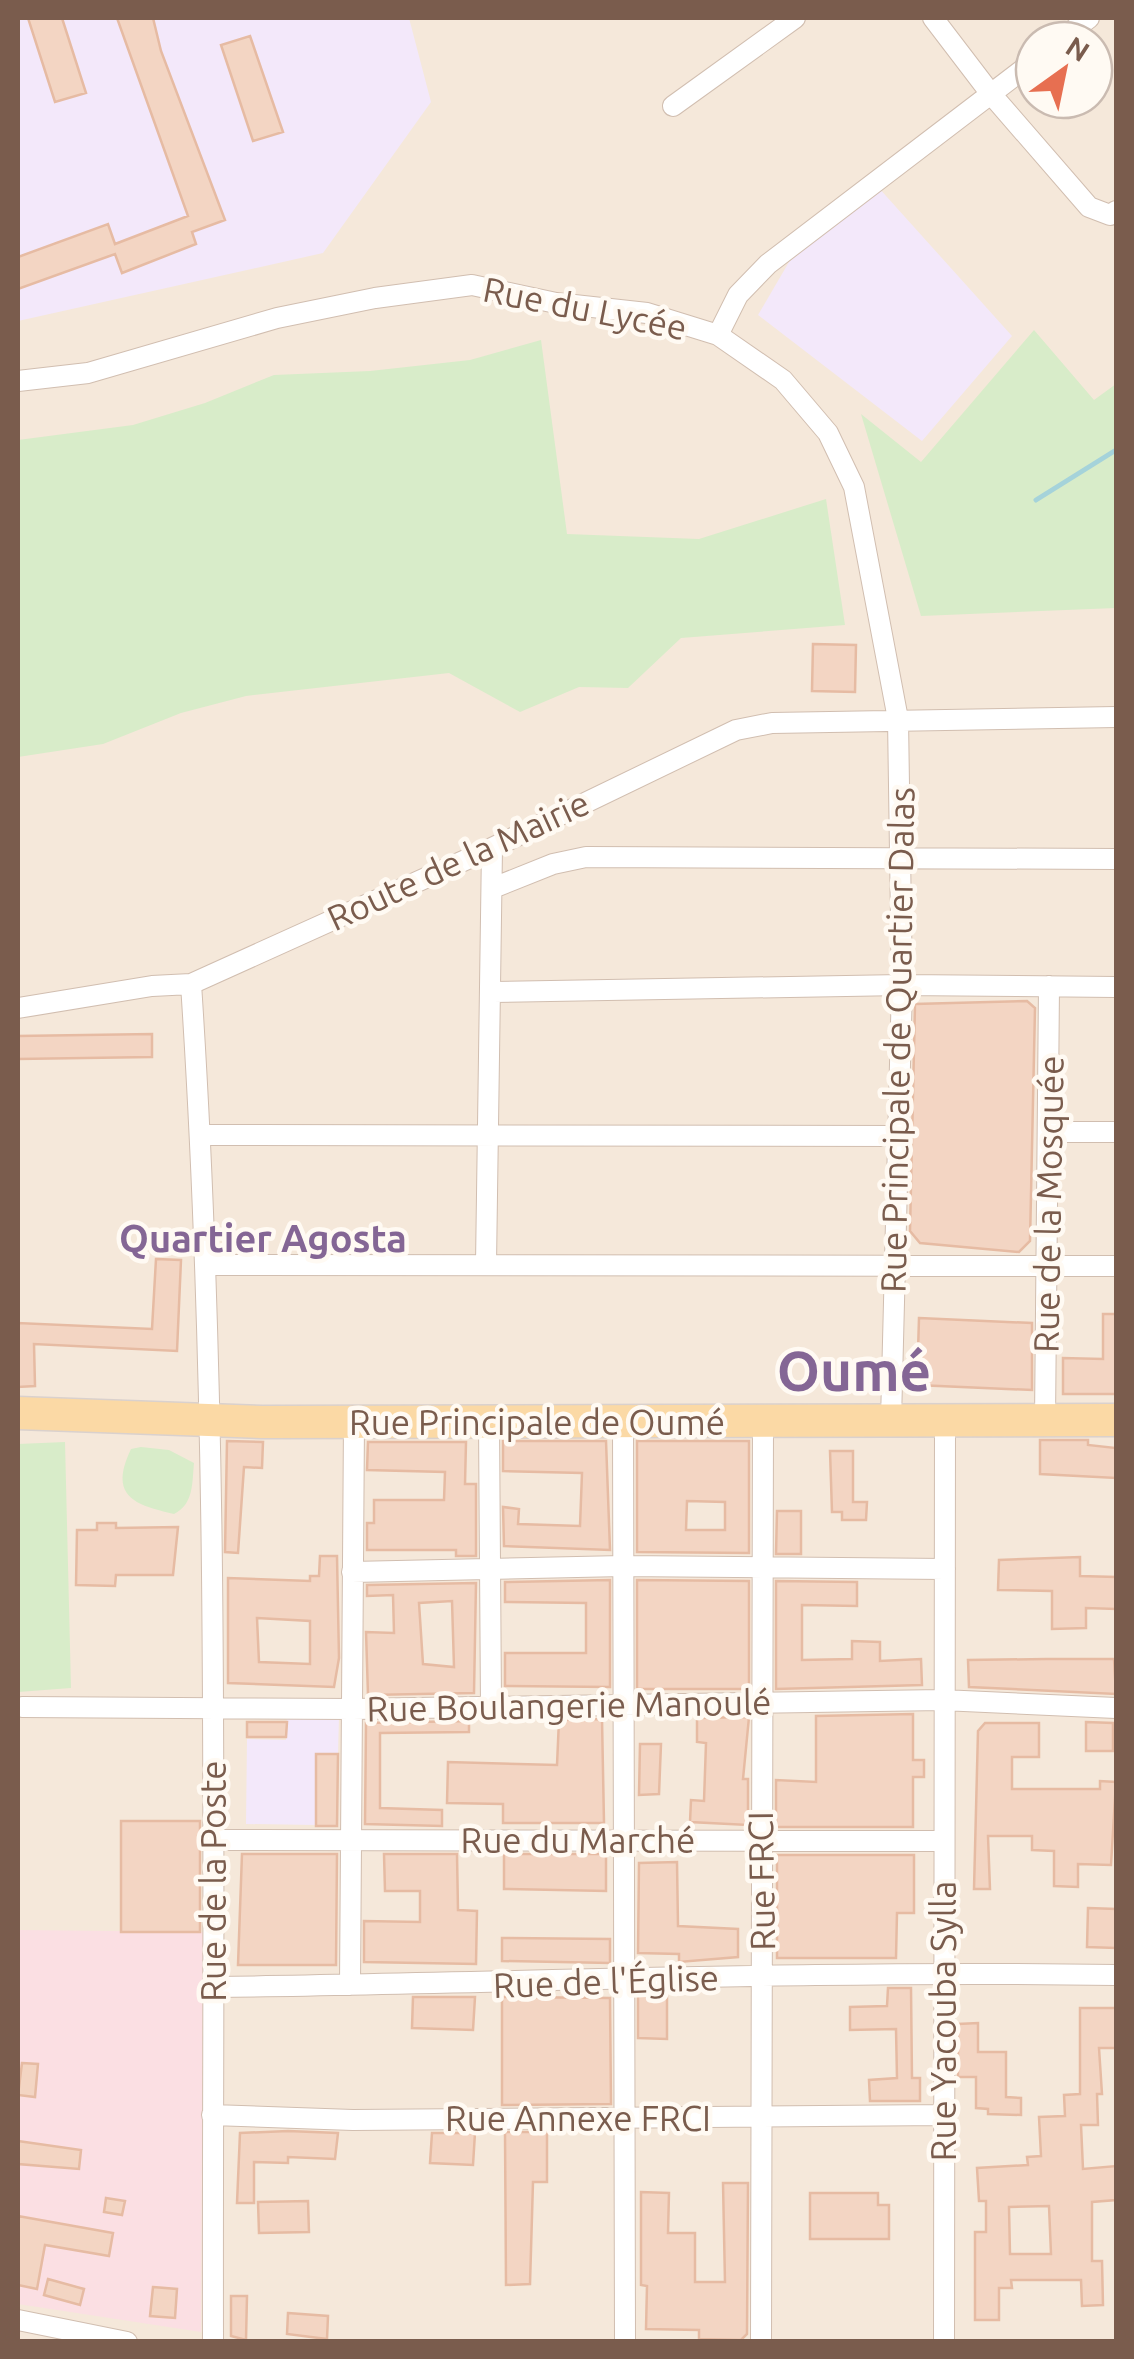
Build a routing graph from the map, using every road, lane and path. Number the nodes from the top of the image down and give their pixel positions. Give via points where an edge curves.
1 (795, 18) edge
2 (933, 18) edge
3 (1014, 76) edge
4 (991, 94) junction
5 (673, 106) dead end
6 (1116, 211) edge
7 (718, 336) junction
8 (18, 382) edge
9 (1116, 716) edge
10 (898, 719) junction
11 (492, 848) junction
12 (902, 856) junction
13 (1116, 859) edge
14 (493, 888) junction
15 (191, 984) junction
16 (902, 985) junction
17 (1049, 986) junction
18 (1116, 987) edge
19 (493, 992) junction
20 (18, 1008) edge
21 (1050, 1132) junction
22 (1116, 1132) edge
23 (201, 1135) junction
24 (491, 1135) junction
25 (898, 1136) junction
26 (486, 1264) junction
27 (205, 1265) junction
28 (1048, 1266) junction
29 (1116, 1266) edge
30 (894, 1268) junction
31 (18, 1413) edge
32 (210, 1420) junction
33 (1116, 1420) edge
34 (763, 1421) junction
35 (891, 1421) junction
36 (1045, 1421) junction
37 (354, 1422) junction
38 (489, 1422) junction
39 (945, 1422) junction
40 (623, 1423) junction
41 (622, 1566) junction
42 (760, 1567) junction
43 (945, 1568) junction
44 (491, 1569) junction
45 (352, 1572) junction
46 (942, 1700) junction
47 (759, 1702) junction
48 (623, 1704) junction
49 (22, 1706) dead end
50 (491, 1706) junction
51 (212, 1707) junction
52 (353, 1708) junction
53 (1116, 1708) edge
54 (623, 1839) junction
55 (214, 1840) junction
56 (351, 1840) junction
57 (761, 1840) junction
58 (942, 1841) junction
59 (942, 1972) junction
60 (1116, 1975) edge
61 (762, 1976) junction
62 (624, 1979) junction
63 (350, 1985) junction
64 (215, 1987) junction
65 (212, 2115) junction
66 (944, 2115) junction
67 (763, 2116) junction
68 (624, 2117) junction
69 (18, 2320) edge
70 (127, 2342) edge
71 (213, 2342) edge
72 (624, 2342) edge
73 (760, 2342) edge
74 (944, 2342) edge

1 - 5 street
2 - 4 street
3 - 4 street
4 - 6 street via 1089,207
4 - 7 street via 768,264 738,296
7 - 8 street, Rue du Lycée via 648,313 472,285 293,315 88,373
7 - 10 street, Rue du Lycée via 783,380 828,433 854,487
9 - 10 street, Route de la Mairie
10 - 11 street, Route de la Mairie via 736,730
10 - 12 street, Rue Principale de Quartier Dalas
11 - 14 street
11 - 15 street, Route de la Mairie
12 - 13 street
12 - 14 street via 586,857
12 - 16 street, Rue Principale de Quartier Dalas
14 - 19 street
15 - 20 street, Route de la Mairie
15 - 23 street, Rue de la Poste
16 - 17 street
16 - 19 street
16 - 25 street, Rue Principale de Quartier Dalas
17 - 18 street
17 - 21 street, Rue de la Mosquée
19 - 24 street
21 - 22 street
21 - 28 street, Rue de la Mosquée
23 - 24 street
23 - 27 street, Rue de la Poste
24 - 25 street
24 - 26 street
25 - 30 street, Rue Principale de Quartier Dalas
26 - 27 street
26 - 30 street
27 - 32 street, Rue de la Poste
28 - 29 street
28 - 30 street
28 - 36 street, Rue de la Mosquée
30 - 35 street, Rue Principale de Quartier Dalas
31 - 32 main road, Rue Principale de Oumé
32 - 37 main road, Rue Principale de Oumé
32 - 51 street, Rue de la Poste
33 - 36 main road, Rue Principale de Oumé
34 - 35 main road, Rue Principale de Oumé
34 - 40 main road, Rue Principale de Oumé
34 - 42 street, Rue FRCI
35 - 39 main road, Rue Principale de Oumé
36 - 39 main road, Rue Principale de Oumé
37 - 38 main road, Rue Principale de Oumé
37 - 45 street
38 - 40 main road, Rue Principale de Oumé
38 - 44 street
39 - 43 street, Rue Yacouba Sylla
40 - 41 street
41 - 42 street
41 - 44 street
41 - 48 street
42 - 43 street
42 - 47 street, Rue FRCI
43 - 46 street, Rue Yacouba Sylla
44 - 45 street
44 - 50 street
45 - 52 street
46 - 47 street, Rue Boulangerie Manoulé
46 - 53 street, Rue Boulangerie Manoulé
46 - 58 street, Rue Yacouba Sylla
47 - 48 street, Rue Boulangerie Manoulé
47 - 57 street, Rue FRCI
48 - 50 street, Rue Boulangerie Manoulé
48 - 54 street
49 - 51 street, Rue Boulangerie Manoulé
50 - 52 street, Rue Boulangerie Manoulé
51 - 52 street, Rue Boulangerie Manoulé
51 - 55 street, Rue de la Poste
52 - 56 street
54 - 56 street, Rue du Marché
54 - 57 street, Rue du Marché
54 - 62 street
55 - 56 street, Rue du Marché
55 - 64 street, Rue de la Poste
56 - 63 street
57 - 58 street, Rue du Marché
57 - 61 street, Rue FRCI
58 - 59 street, Rue Yacouba Sylla
59 - 60 street, Rue de l'Église
59 - 61 street, Rue de l'Église
59 - 66 street, Rue Yacouba Sylla
61 - 62 street, Rue de l'Église
61 - 67 street, Rue FRCI
62 - 63 street, Rue de l'Église
62 - 68 street
63 - 64 street, Rue de l'Église
64 - 65 street, Rue de la Poste
65 - 68 street, Rue Annexe FRCI
65 - 71 street, Rue de la Poste
66 - 67 street, Rue Annexe FRCI
66 - 74 street, Rue Yacouba Sylla
67 - 68 street, Rue Annexe FRCI
67 - 73 street, Rue FRCI
68 - 72 street
69 - 70 street

